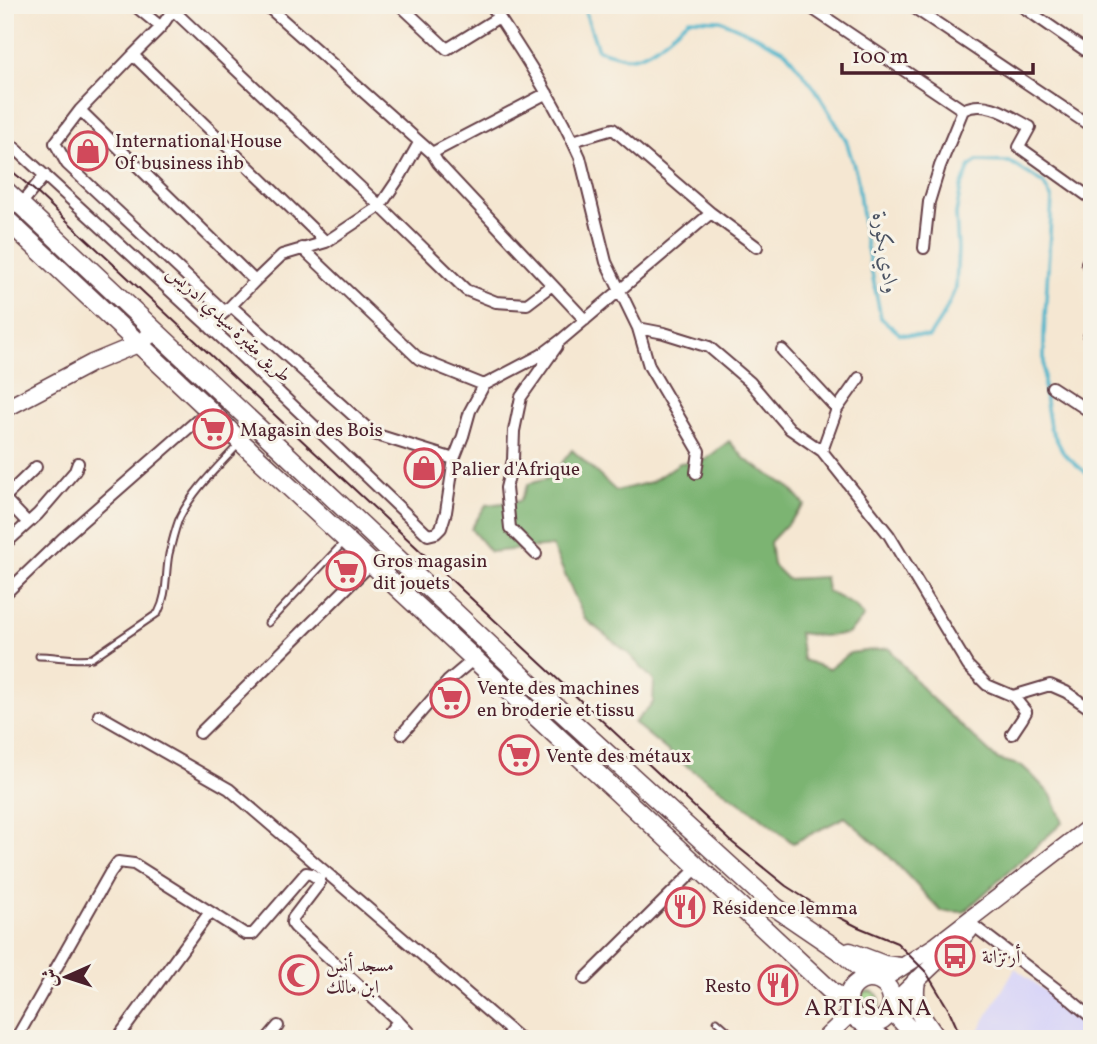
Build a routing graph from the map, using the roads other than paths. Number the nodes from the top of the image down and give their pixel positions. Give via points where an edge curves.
1 (134, 5) edge
2 (266, 5) edge
3 (400, 5) edge
4 (491, 5) edge
5 (807, 5) edge
6 (910, 5) edge
7 (1020, 5) edge
8 (174, 7) edge
9 (1032, 10) edge
10 (499, 17) junction
11 (161, 27) junction
12 (133, 55) junction
13 (1092, 55) edge
14 (547, 93) junction
15 (80, 110) junction
16 (963, 110) junction
17 (1092, 127) edge
18 (5, 139) edge
19 (573, 141) junction
20 (419, 144) junction
21 (432, 153) junction
22 (67, 164) junction
23 (47, 177) junction
24 (5, 190) edge
25 (1092, 199) edge
26 (21, 204) junction
27 (380, 206) junction
28 (711, 212) junction
29 (9, 227) edge
30 (326, 242) junction
31 (757, 247) dead end
32 (302, 248) junction
33 (924, 248) dead end
34 (1092, 254) edge
35 (1092, 267) edge
36 (255, 281) junction
37 (552, 285) junction
38 (619, 291) junction
39 (228, 309) junction
40 (584, 320) junction
41 (208, 326) junction
42 (638, 328) junction
43 (156, 331) junction
44 (561, 340) junction
45 (138, 344) junction
46 (782, 350) dead end
47 (859, 378) dead end
48 (484, 385) junction
49 (1052, 387) dead end
50 (5, 409) edge
51 (209, 410) junction
52 (837, 410) junction
53 (1092, 412) edge
54 (241, 442) junction
55 (822, 451) junction
56 (454, 459) junction
57 (78, 463) dead end
58 (36, 467) dead end
59 (696, 472) dead end
60 (5, 498) edge
61 (28, 523) junction
62 (347, 539) junction
63 (5, 544) edge
64 (536, 554) dead end
65 (372, 563) junction
66 (5, 594) edge
67 (268, 623) dead end
68 (39, 656) dead end
69 (474, 659) junction
70 (1013, 696) junction
71 (1092, 710) edge
72 (99, 716) dead end
73 (200, 733) dead end
74 (402, 734) dead end
75 (1012, 734) dead end
76 (1092, 825) edge
77 (1092, 835) edge
78 (697, 867) junction
79 (210, 912) junction
80 (974, 926) junction
81 (832, 946) junction
82 (900, 967) junction
83 (585, 979) dead end
84 (876, 980) junction
85 (916, 981) junction
86 (892, 1006) junction
87 (853, 1012) junction
88 (1092, 1018) edge
89 (398, 1021) junction
90 (717, 1021) dead end
91 (278, 1026) dead end
92 (414, 1038) edge
93 (16, 1039) edge
94 (117, 1039) edge
95 (267, 1039) edge
96 (384, 1039) edge
97 (520, 1039) edge
98 (737, 1039) edge
99 (824, 1039) edge
100 (881, 1039) edge
101 (918, 1039) edge
102 (937, 1039) edge

1 - 11 street
2 - 20 street
3 - 10 street via 447,49
4 - 10 street
5 - 16 street
6 - 17 street
7 - 9 street
8 - 11 street
8 - 27 street
9 - 13 street
10 - 14 street
11 - 12 street
12 - 15 street
12 - 30 street
14 - 19 street
14 - 21 street
15 - 22 street via 55,143
15 - 36 street
16 - 25 street via 996,108 1030,127 1019,147
16 - 33 street via 929,202
18 - 23 street, طريق مقبرة سيدي ادريس
19 - 28 street via 613,129
19 - 38 street via 606,262
20 - 21 street
20 - 27 street
21 - 37 street
22 - 23 street
22 - 39 street
23 - 26 street
23 - 41 street, طريق مقبرة سيدي ادريس
24 - 26 main road
26 - 43 main road
27 - 30 street
27 - 37 street via 466,290 496,302 527,304
28 - 31 street
28 - 38 street
29 - 45 main road
30 - 32 street
32 - 36 street via 282,255
32 - 48 street via 419,359
34 - 35 street via 1087,263
36 - 39 street
37 - 40 street
38 - 40 street
38 - 42 street
39 - 41 street
39 - 56 street via 374,434
40 - 44 street
41 - 56 street, طريق مقبرة سيدي ادريس via 428,535 436,533 444,520
42 - 55 street via 709,347 750,382 790,429
42 - 59 street via 649,366 699,451
43 - 45 main road
43 - 81 main road via 775,907
44 - 48 street
44 - 64 street via 522,397 506,488 510,528
45 - 50 main road
45 - 51 main road
46 - 52 street
47 - 52 street
48 - 56 street
49 - 53 street
51 - 54 main road
51 - 66 street
52 - 55 street
54 - 62 main road
54 - 68 lane via 179,518 164,603 158,613 92,658
55 - 70 street via 889,535 968,666 987,685
57 - 61 street
58 - 60 street
60 - 61 street
61 - 63 street
62 - 65 main road
62 - 67 lane
65 - 69 main road
65 - 73 street
69 - 74 street via 448,681
69 - 78 main road
70 - 71 street via 1050,685
70 - 75 street via 1026,712
72 - 97 street via 229,789
76 - 82 main road via 935,946
77 - 80 main road
78 - 83 street
78 - 87 main road
79 - 89 street via 236,930 253,934 297,882 306,873 312,874 319,884 292,923
79 - 93 street via 134,864 118,862
79 - 94 street
80 - 85 main road
80 - 88 street
81 - 82 main road
81 - 84 main road
82 - 84 main road
84 - 86 main road via 888,988
84 - 87 main road via 866,979 851,990
85 - 86 main road
85 - 102 main road via 917,1009
86 - 87 main road via 878,1022 869,1023
86 - 101 main road
87 - 99 main road
87 - 100 main road
89 - 92 street
89 - 96 street
90 - 98 lane
91 - 95 street

